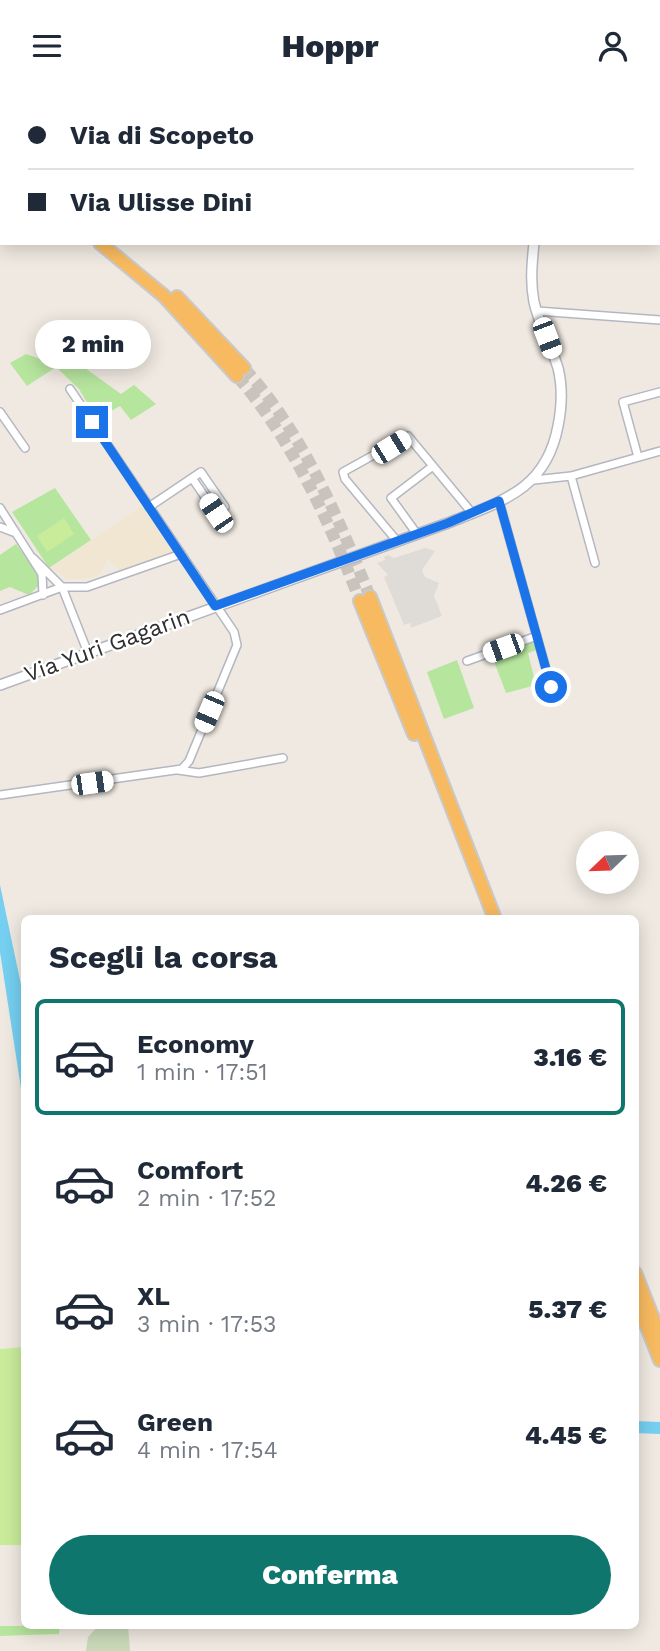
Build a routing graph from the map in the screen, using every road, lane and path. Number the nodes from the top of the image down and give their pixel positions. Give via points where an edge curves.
1 (102, 245) edge
2 (117, 245) edge
3 (534, 245) edge
4 (537, 311) junction
5 (660, 320) edge
6 (70, 389) dead end
7 (660, 391) edge
8 (0, 412) edge
9 (25, 448) dead end
10 (660, 451) edge
11 (638, 457) junction
12 (433, 466) junction
13 (571, 476) junction
14 (192, 478) junction
15 (534, 480) junction
16 (499, 501) junction
17 (149, 507) junction
18 (0, 508) edge
19 (472, 513) junction
20 (0, 527) edge
21 (17, 533) junction
22 (417, 534) junction
23 (397, 541) junction
24 (181, 554) junction
25 (33, 558) junction
26 (595, 563) dead end
27 (62, 587) junction
28 (43, 595) junction
29 (215, 606) junction
30 (0, 610) edge
31 (537, 636) junction
32 (88, 653) junction
33 (467, 661) dead end
34 (0, 685) edge
35 (551, 687) dead end
36 (283, 758) dead end
37 (178, 770) junction
38 (0, 795) edge
39 (485, 915) edge
40 (493, 915) edge
41 (639, 1297) edge
42 (660, 1336) edge
43 (660, 1360) edge

1 - 2 highway via 164,296 241,372 190,309
3 - 4 street via 531,275
4 - 5 street
4 - 15 street via 557,364 562,393 554,446
6 - 17 street
7 - 11 street via 623,402
8 - 9 street
10 - 11 street
11 - 13 street
12 - 19 street
12 - 22 street via 391,498
12 - 23 street via 408,436 343,472
13 - 15 street
13 - 26 street
14 - 14 street via 216,513 225,507 201,472
14 - 17 street
15 - 16 street, Via Yuri Gagarin
16 - 19 street, Via Yuri Gagarin
16 - 31 street
17 - 24 street
18 - 21 street
19 - 22 street, Via Yuri Gagarin
20 - 21 street
21 - 25 street
22 - 23 street, Via Yuri Gagarin
23 - 29 street, Via Yuri Gagarin
24 - 27 street via 86,587
24 - 29 street
25 - 27 street
25 - 28 street via 44,579
27 - 28 street
27 - 32 street
28 - 30 street
29 - 32 street, Via Yuri Gagarin
29 - 37 street via 234,632 237,650 189,761
31 - 33 street
31 - 35 street
32 - 34 street, Via Yuri Gagarin
36 - 37 street via 199,773
37 - 38 street
39 - 40 highway via 365,599
41 - 42 highway
41 - 43 highway

